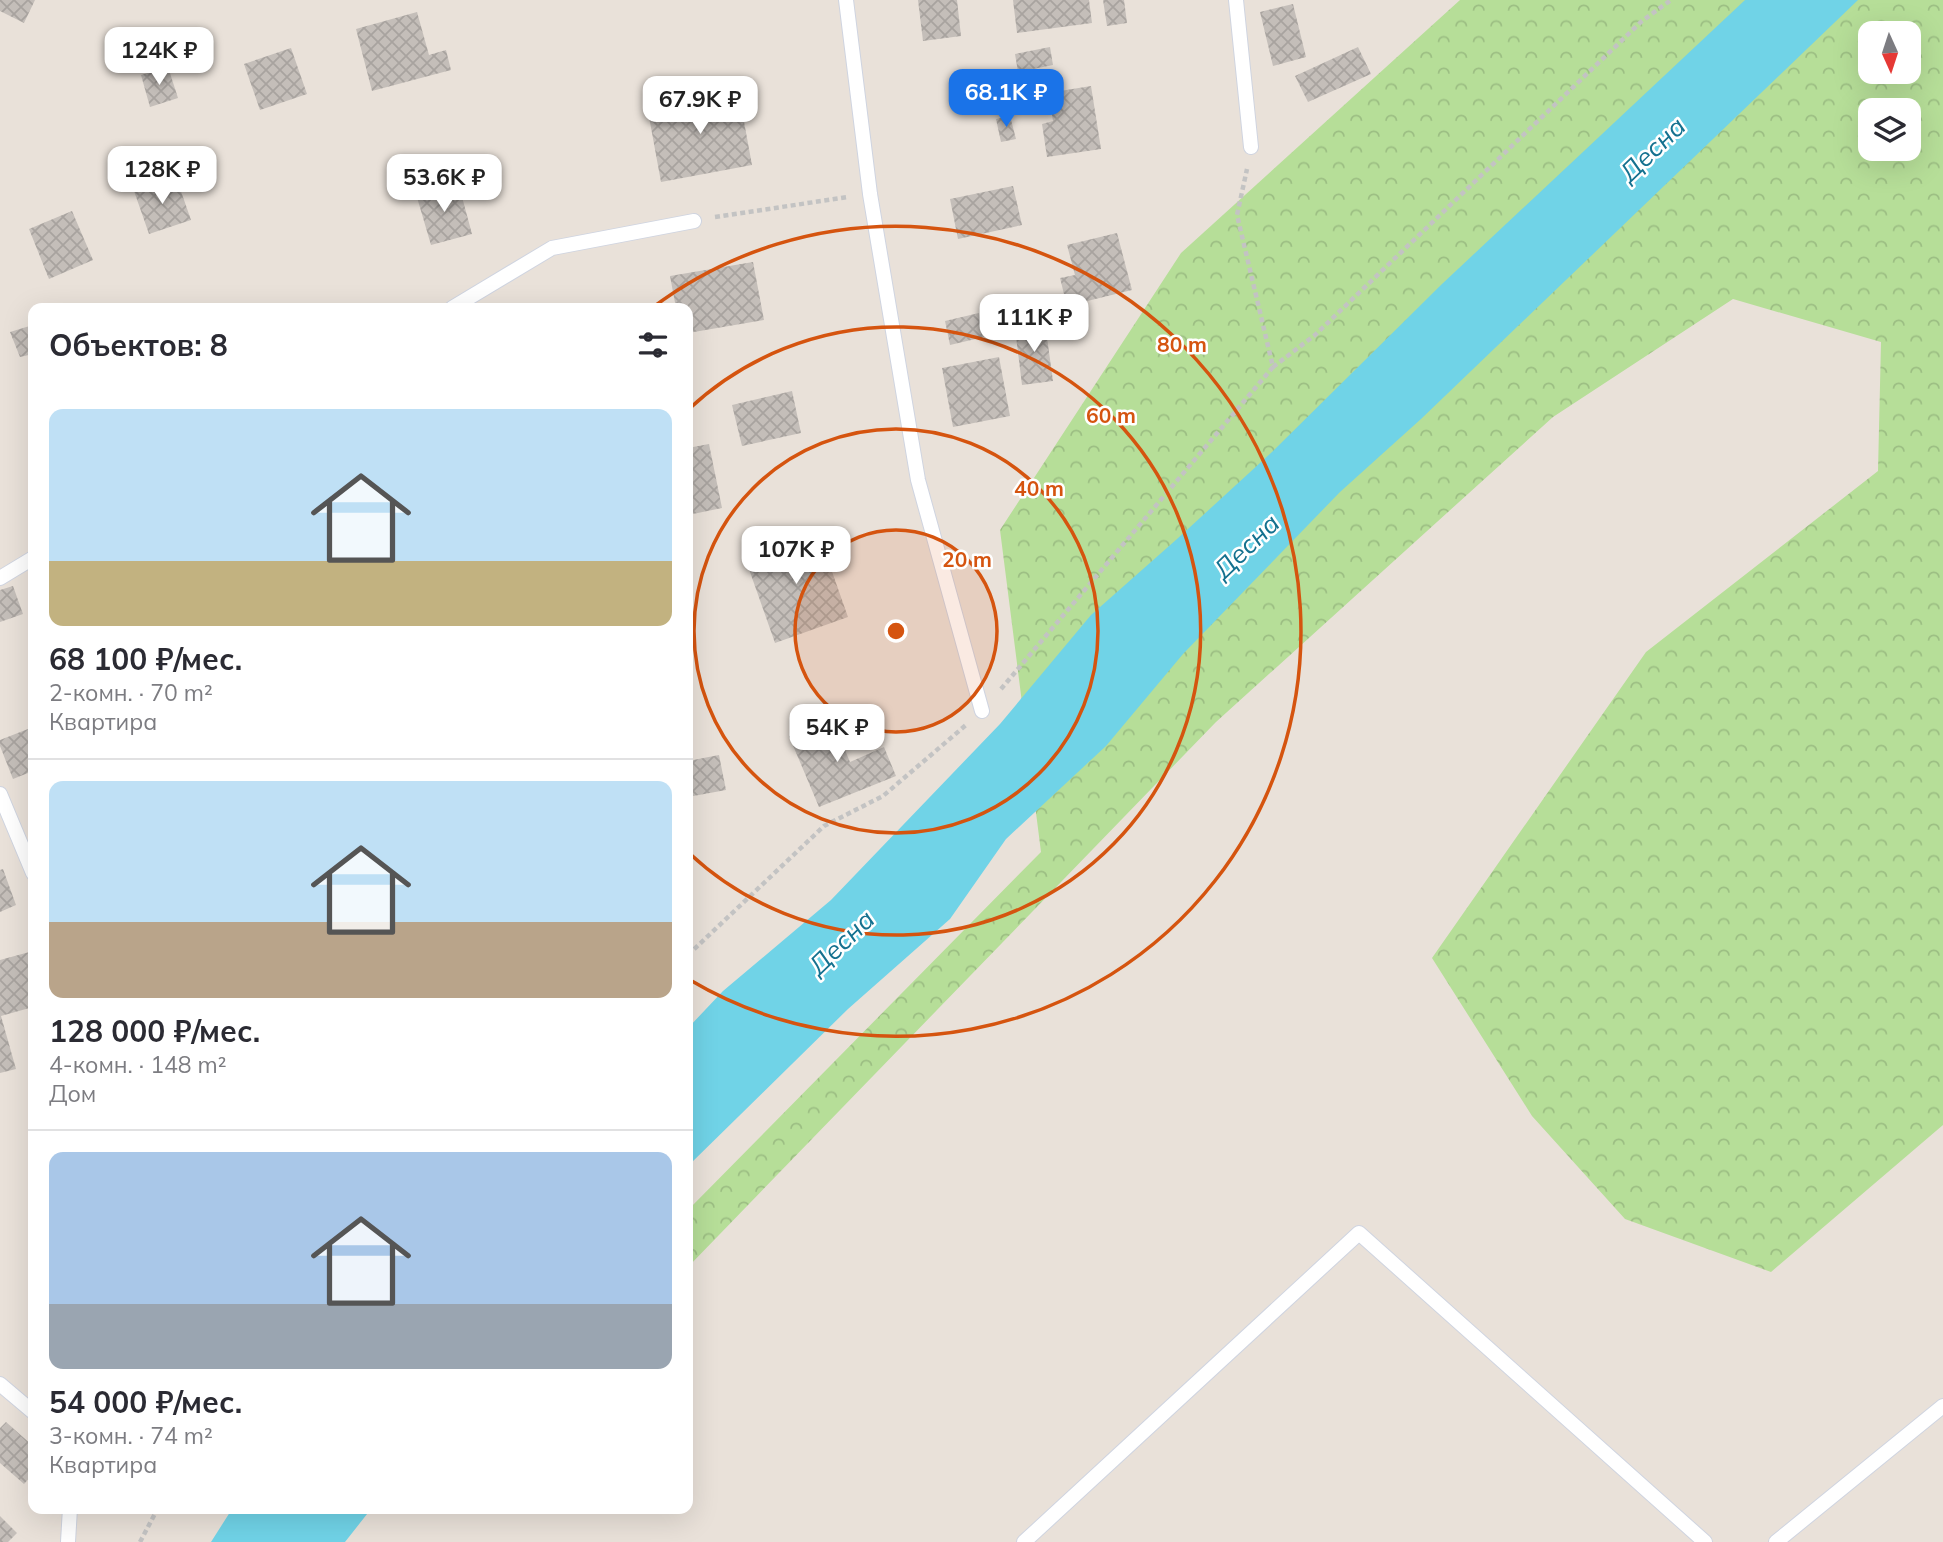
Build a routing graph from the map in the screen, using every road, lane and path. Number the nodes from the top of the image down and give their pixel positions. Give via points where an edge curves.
1 (846, 0) edge
2 (1236, 0) edge
3 (1671, 0) edge
4 (1251, 147) joint
5 (870, 194) junction
6 (694, 222) joint
7 (460, 303) edge
8 (1273, 367) junction
9 (28, 561) edge
10 (0, 578) edge
11 (982, 712) junction
12 (0, 794) edge
13 (28, 861) edge
14 (693, 950) edge
15 (0, 1384) edge
16 (1943, 1406) edge
17 (28, 1408) edge
18 (70, 1514) edge
19 (155, 1514) edge
20 (68, 1542) edge
21 (140, 1542) edge
22 (1024, 1542) edge
23 (1705, 1542) edge
24 (1776, 1542) edge

1 - 5 lane
2 - 4 lane
3 - 8 path via 1642,21 1315,335
4 - 8 path via 1237,215
5 - 6 path
5 - 11 lane via 918,480
6 - 7 lane via 552,248
8 - 11 path
9 - 10 lane
11 - 14 path via 883,796 824,826
12 - 13 lane
15 - 17 lane
16 - 24 lane
18 - 20 lane
19 - 21 path
22 - 23 lane via 1359,1233

